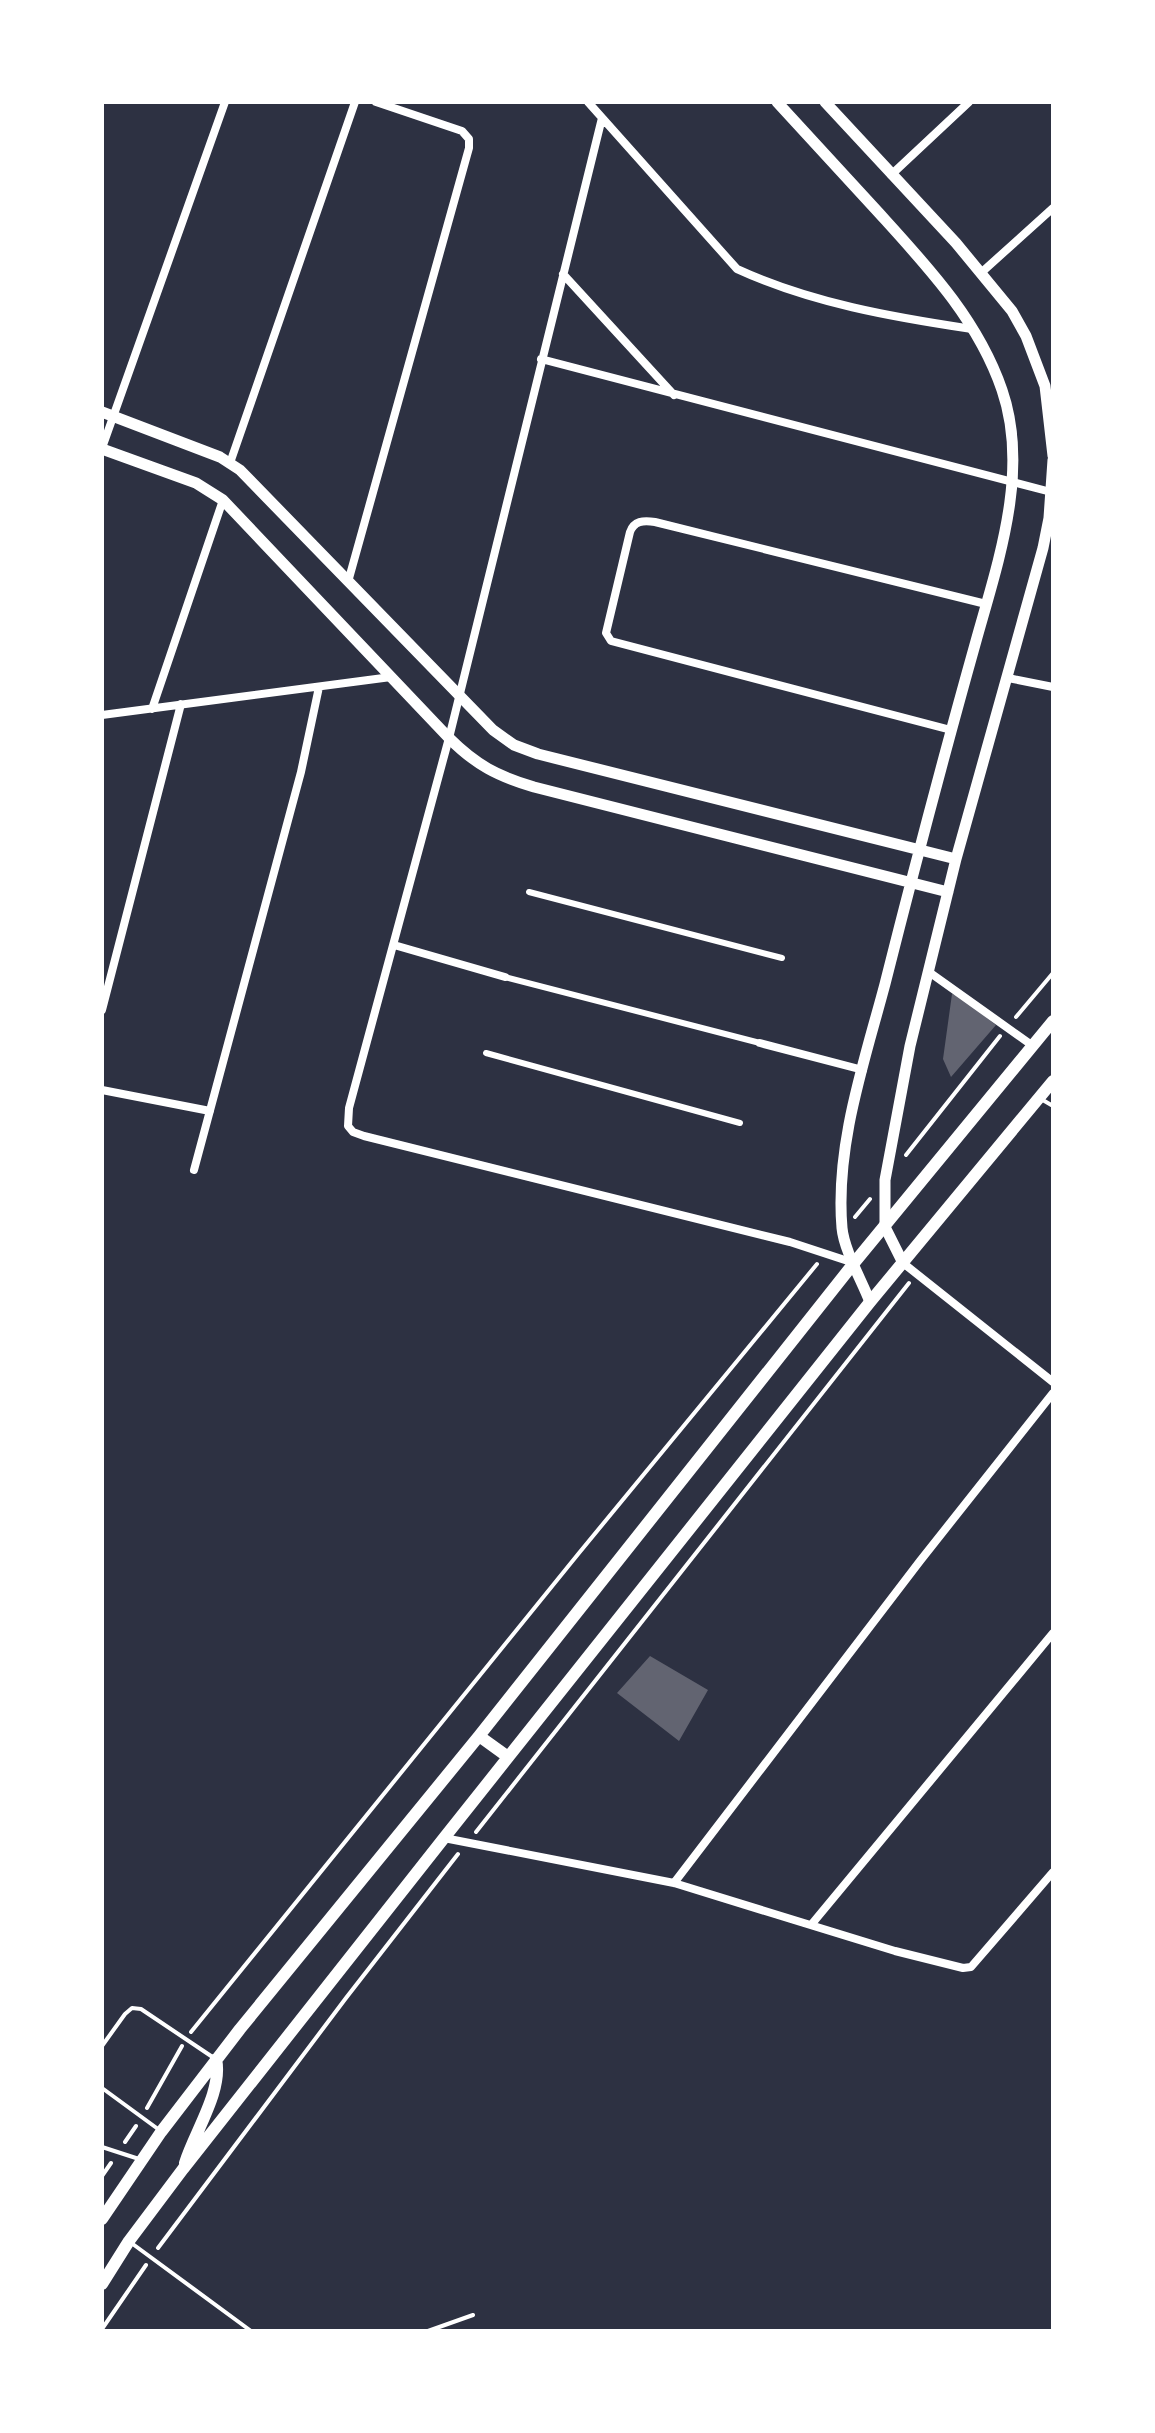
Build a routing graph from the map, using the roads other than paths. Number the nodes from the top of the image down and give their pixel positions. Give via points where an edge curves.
1 (225, 102) edge
2 (355, 102) edge
3 (376, 102) edge
4 (588, 102) edge
5 (777, 102) edge
6 (825, 102) edge
7 (969, 102) edge
8 (602, 118) junction
9 (891, 175) junction
10 (1053, 208) edge
11 (982, 272) junction
12 (563, 274) junction
13 (973, 329) junction
14 (541, 359) junction
15 (1049, 382) edge
16 (674, 396) junction
17 (108, 414) edge
18 (102, 449) edge
19 (1053, 458) edge
20 (230, 463) junction
21 (1012, 484) junction
22 (1051, 492) junction
23 (223, 500) junction
24 (1048, 544) edge
25 (348, 582) junction
26 (986, 604) junction
27 (391, 677) junction
28 (1008, 678) junction
29 (319, 687) junction
30 (1053, 687) edge
31 (460, 694) junction
32 (181, 704) junction
33 (152, 709) junction
34 (102, 715) edge
35 (951, 730) junction
36 (449, 738) junction
37 (918, 851) junction
38 (956, 859) junction
39 (910, 884) junction
40 (529, 892) dead end
41 (948, 892) junction
42 (394, 945) junction
43 (782, 958) dead end
44 (929, 972) junction
45 (505, 977) joint
46 (102, 1010) edge
47 (1053, 1021) edge
48 (760, 1043) joint
49 (1033, 1046) junction
50 (486, 1053) dead end
51 (863, 1070) junction
52 (1053, 1081) edge
53 (102, 1090) edge
54 (1040, 1098) junction
55 (1053, 1106) edge
56 (210, 1111) junction
57 (740, 1123) dead end
58 (194, 1170) dead end
59 (885, 1227) junction
60 (854, 1263) junction
61 (903, 1263) junction
62 (870, 1302) junction
63 (1053, 1382) edge
64 (1053, 1393) edge
65 (1053, 1633) edge
66 (479, 1736) junction
67 (508, 1757) junction
68 (444, 1838) junction
69 (1053, 1872) edge
70 (674, 1883) junction
71 (811, 1925) junction
72 (102, 2046) edge
73 (216, 2059) junction
74 (102, 2088) edge
75 (161, 2132) junction
76 (102, 2147) edge
77 (141, 2160) junction
78 (183, 2169) junction
79 (102, 2219) edge
80 (129, 2241) junction
81 (102, 2284) edge
82 (473, 2315) dead end
83 (251, 2331) edge
84 (428, 2331) edge

1 - 17 street
2 - 20 street
3 - 25 street via 462,131 469,148
4 - 8 street
5 - 13 street via 929,268
6 - 9 street
7 - 9 street
8 - 12 street
8 - 13 street via 737,269 832,302
9 - 11 street
10 - 11 street
11 - 15 street via 1012,311
12 - 14 street
12 - 16 street
13 - 21 street via 1003,393 1013,453
14 - 16 street
14 - 31 street
15 - 19 street
16 - 21 street
17 - 18 street
17 - 20 street
18 - 23 street via 196,483
19 - 22 street
20 - 25 street
21 - 22 street
21 - 26 street
22 - 24 street
23 - 27 street
23 - 33 street
24 - 28 street
25 - 31 street
26 - 35 street
26 - 35 street via 655,522 638,522 630,532 606,628 608,638 617,644
27 - 29 street
27 - 36 street
28 - 30 street
28 - 38 street
29 - 32 street
29 - 56 street
31 - 36 street
31 - 37 street via 493,730 538,754
32 - 33 street
32 - 46 street
33 - 34 street
35 - 37 street
36 - 39 street via 498,776
36 - 42 street
37 - 38 street
37 - 39 street
38 - 41 street
39 - 41 street
39 - 51 street
40 - 43 street
41 - 44 street
42 - 45 street
42 - 60 street via 349,1108 353,1132 790,1242
44 - 49 street
44 - 59 street via 885,1180
45 - 48 street
47 - 49 main road
48 - 51 street
49 - 59 main road
50 - 57 street
51 - 60 street via 841,1188 842,1233
52 - 54 main road
53 - 56 street
54 - 55 lane
54 - 61 main road
56 - 58 street
59 - 60 main road
59 - 61 street
60 - 62 street
60 - 66 main road
61 - 62 main road
61 - 63 street
62 - 67 main road
64 - 70 street
65 - 71 street
66 - 67 main road
66 - 73 main road
67 - 68 main road
68 - 70 street
68 - 78 main road
69 - 71 street via 971,1967
70 - 71 street
72 - 73 lane via 125,2014 141,2009
73 - 75 main road
73 - 78 main road via 216,2089
74 - 75 lane
75 - 77 main road
76 - 77 lane
77 - 79 main road
78 - 80 main road
80 - 81 main road
80 - 83 lane
82 - 84 lane

